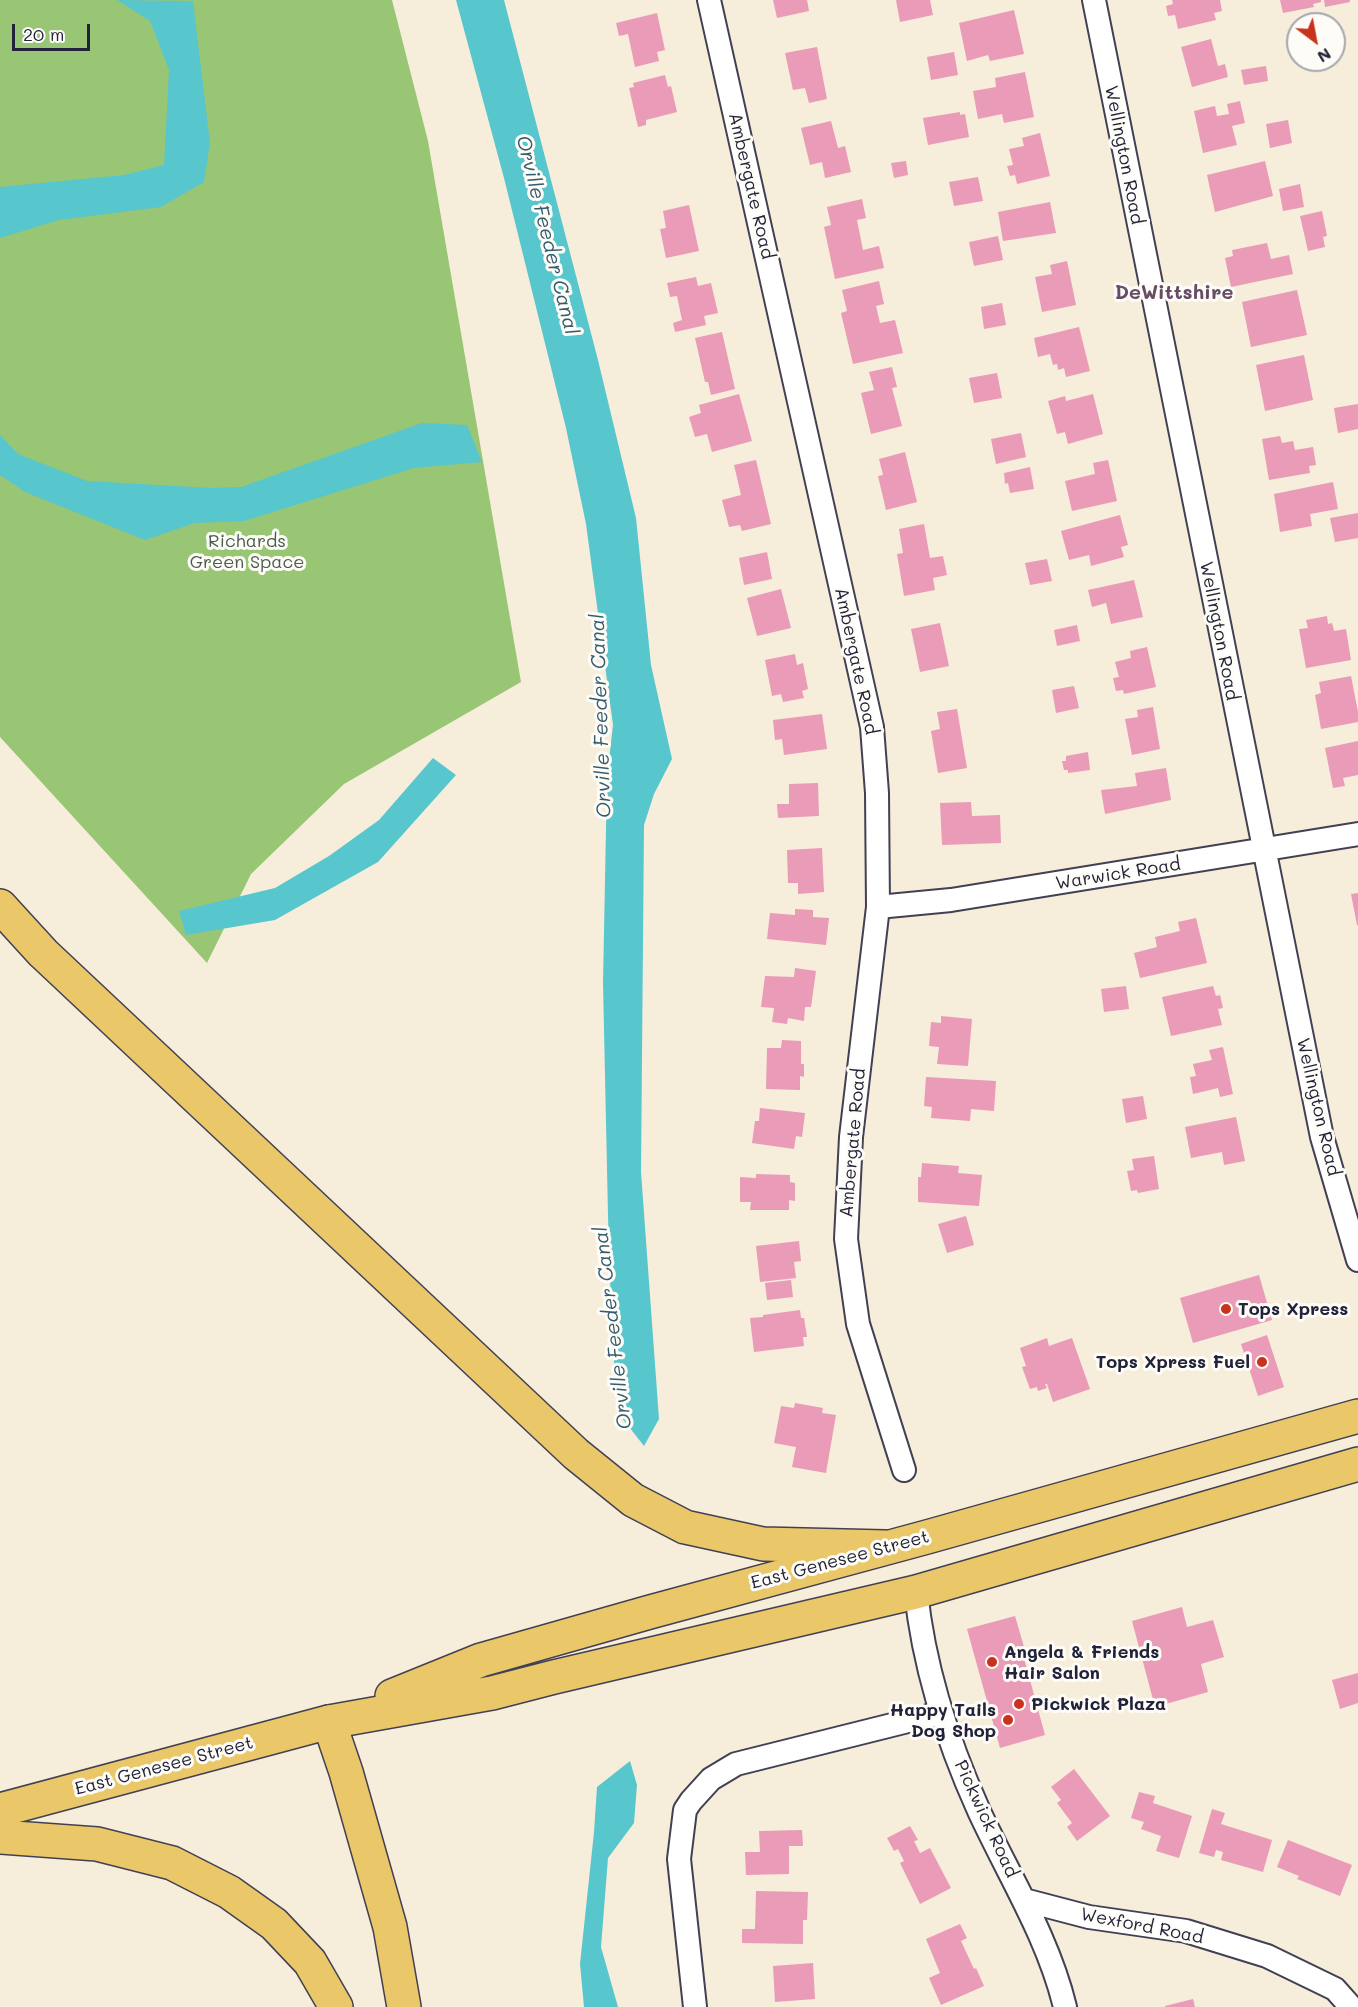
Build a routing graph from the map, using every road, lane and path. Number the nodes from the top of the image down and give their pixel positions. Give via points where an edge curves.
1 (710, 0) edge
2 (1094, 0) edge
3 (1358, 834) edge
4 (1263, 850) junction
5 (0, 906) edge
6 (878, 907) junction
7 (1358, 1260) edge
8 (1358, 1416) edge
9 (1358, 1464) edge
10 (904, 1470) dead end
11 (1358, 1481) edge
12 (1282, 1487) junction
13 (927, 1537) junction
14 (885, 1548) junction
15 (916, 1592) junction
16 (940, 1713) junction
17 (329, 1722) junction
18 (0, 1810) edge
19 (0, 1837) edge
20 (1024, 1900) junction
21 (336, 2007) edge
22 (404, 2007) edge
23 (695, 2007) edge
24 (1065, 2007) edge
25 (1351, 2007) edge

1 - 6 street, Ambergate Road via 872,727
2 - 4 street, Wellington Road
3 - 4 street, Warwick Road
4 - 6 street, Warwick Road via 951,900
4 - 7 street, Wellington Road via 1322,1137
5 - 14 main road via 44,953 576,1455 633,1500 685,1527 763,1544
6 - 10 street, Ambergate Road via 851,1137 846,1239 858,1324
8 - 13 main road, East Genesee Street
9 - 12 main road, East Genesee Street
11 - 12 main road
12 - 15 main road, East Genesee Street
13 - 14 main road, East Genesee Street
13 - 15 main road
14 - 17 main road, East Genesee Street via 481,1660
15 - 16 street, Pickwick Road via 927,1663
15 - 17 main road, East Genesee Street via 492,1693
16 - 20 street, Pickwick Road via 979,1810
16 - 23 street via 736,1764 711,1779 691,1801 685,1810 679,1859
17 - 18 main road, East Genesee Street
17 - 22 main road via 390,1927
19 - 21 main road via 97,1844 172,1863 229,1892 274,1924 310,1962
20 - 24 street, Pickwick Road via 1058,1978
20 - 25 street, Wexford Road via 1089,1917 1186,1931 1267,1956 1335,1989

